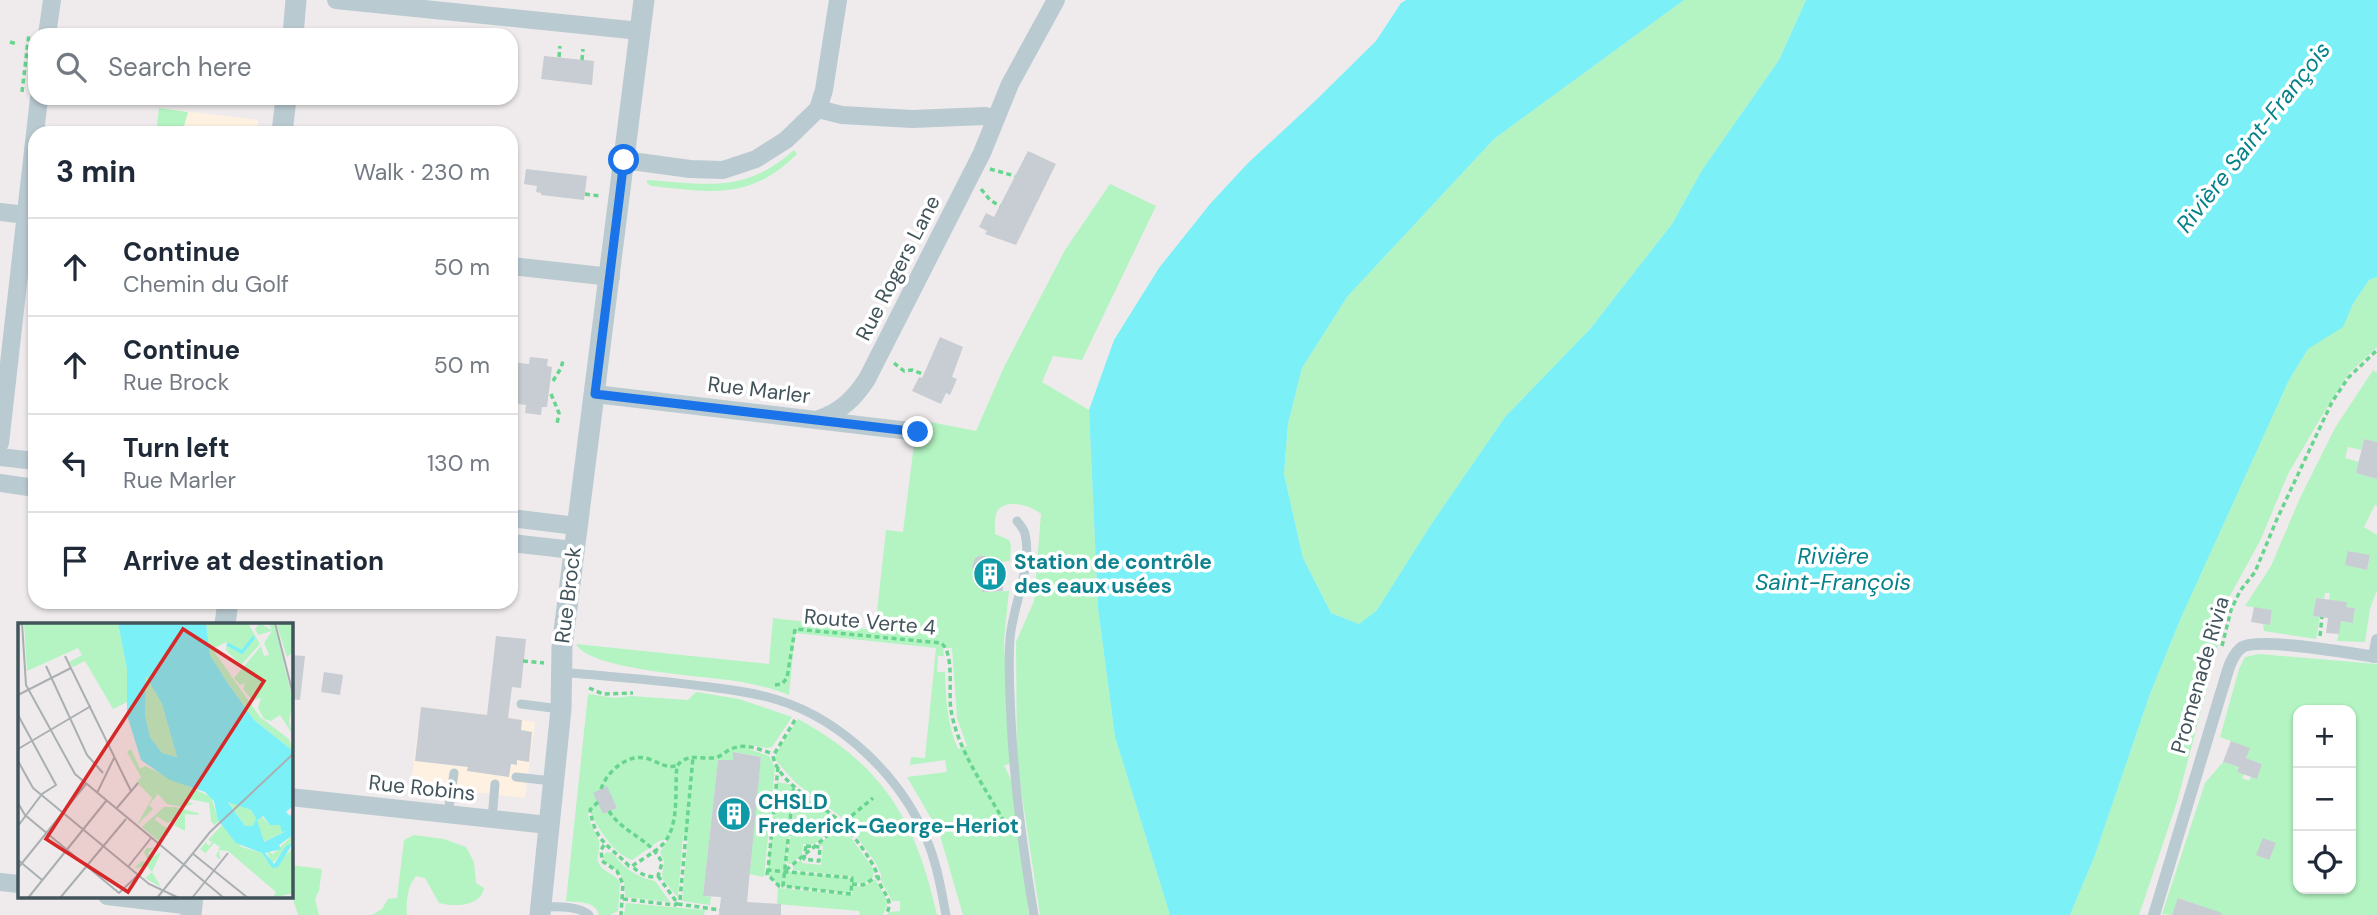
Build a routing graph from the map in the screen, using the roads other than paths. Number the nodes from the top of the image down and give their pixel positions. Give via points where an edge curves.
1 (52, 0) edge
2 (296, 0) edge
3 (335, 0) edge
4 (644, 0) edge
5 (838, 0) edge
6 (1055, 0) edge
7 (48, 28) edge
8 (294, 28) edge
9 (640, 31) junction
10 (38, 105) edge
11 (285, 105) edge
12 (818, 109) junction
13 (995, 118) junction
14 (37, 126) edge
15 (283, 126) edge
16 (624, 160) junction
17 (0, 212) edge
18 (28, 216) edge
19 (28, 232) edge
20 (518, 267) edge
21 (611, 277) junction
22 (595, 394) junction
23 (819, 419) junction
24 (918, 432) dead end
25 (0, 443) edge
26 (0, 457) edge
27 (28, 460) edge
28 (0, 483) edge
29 (28, 487) edge
30 (518, 519) edge
31 (1017, 521) dead end
32 (576, 526) junction
33 (518, 544) edge
34 (573, 550) junction
35 (2377, 640) edge
36 (2375, 657) edge
37 (552, 668) junction
38 (521, 704) dead end
39 (561, 709) junction
40 (454, 773) dead end
41 (516, 777) dead end
42 (553, 782) junction
43 (495, 784) dead end
44 (292, 797) edge
45 (448, 814) junction
46 (492, 819) junction
47 (548, 825) junction
48 (0, 882) edge
49 (18, 884) edge
50 (124, 898) edge
51 (192, 906) edge
52 (540, 911) edge
53 (589, 915) edge
54 (946, 915) edge
55 (1034, 915) edge
56 (2154, 915) edge

1 - 7 street
2 - 8 street
3 - 9 street
4 - 9 street, Rue Brock
5 - 12 street
6 - 13 street, Rue Rogers Lane
9 - 16 street, Rue Brock
10 - 14 street
11 - 15 street
12 - 13 street via 912,119
12 - 16 street via 786,140 742,166 708,170
13 - 23 street, Rue Rogers Lane via 982,153 867,379 843,408
16 - 21 street, Rue Brock
17 - 18 street
19 - 25 street
20 - 21 street
21 - 22 street, Rue Brock
22 - 23 street, Rue Marler
22 - 32 street, Rue Brock
23 - 24 street, Rue Marler
26 - 27 street
28 - 29 street
30 - 32 street
31 - 55 lane via 1026,534 1026,549 1010,637 1013,763
32 - 34 street, Rue Brock
33 - 34 street
34 - 37 street, Rue Brock
35 - 36 street
36 - 56 street via 2265,643 2239,650 2221,693
37 - 39 street, Rue Brock
37 - 54 lane via 742,691 793,705 828,724 874,762 909,805 927,839
38 - 39 lane
39 - 42 street, Rue Brock
40 - 45 lane
41 - 42 lane
42 - 47 street, Rue Brock
43 - 46 lane
44 - 45 street, Rue Robins
45 - 46 street, Rue Robins
46 - 47 street, Rue Robins
47 - 52 street, Rue Brock
48 - 49 street
50 - 51 street
52 - 53 lane via 579,909

